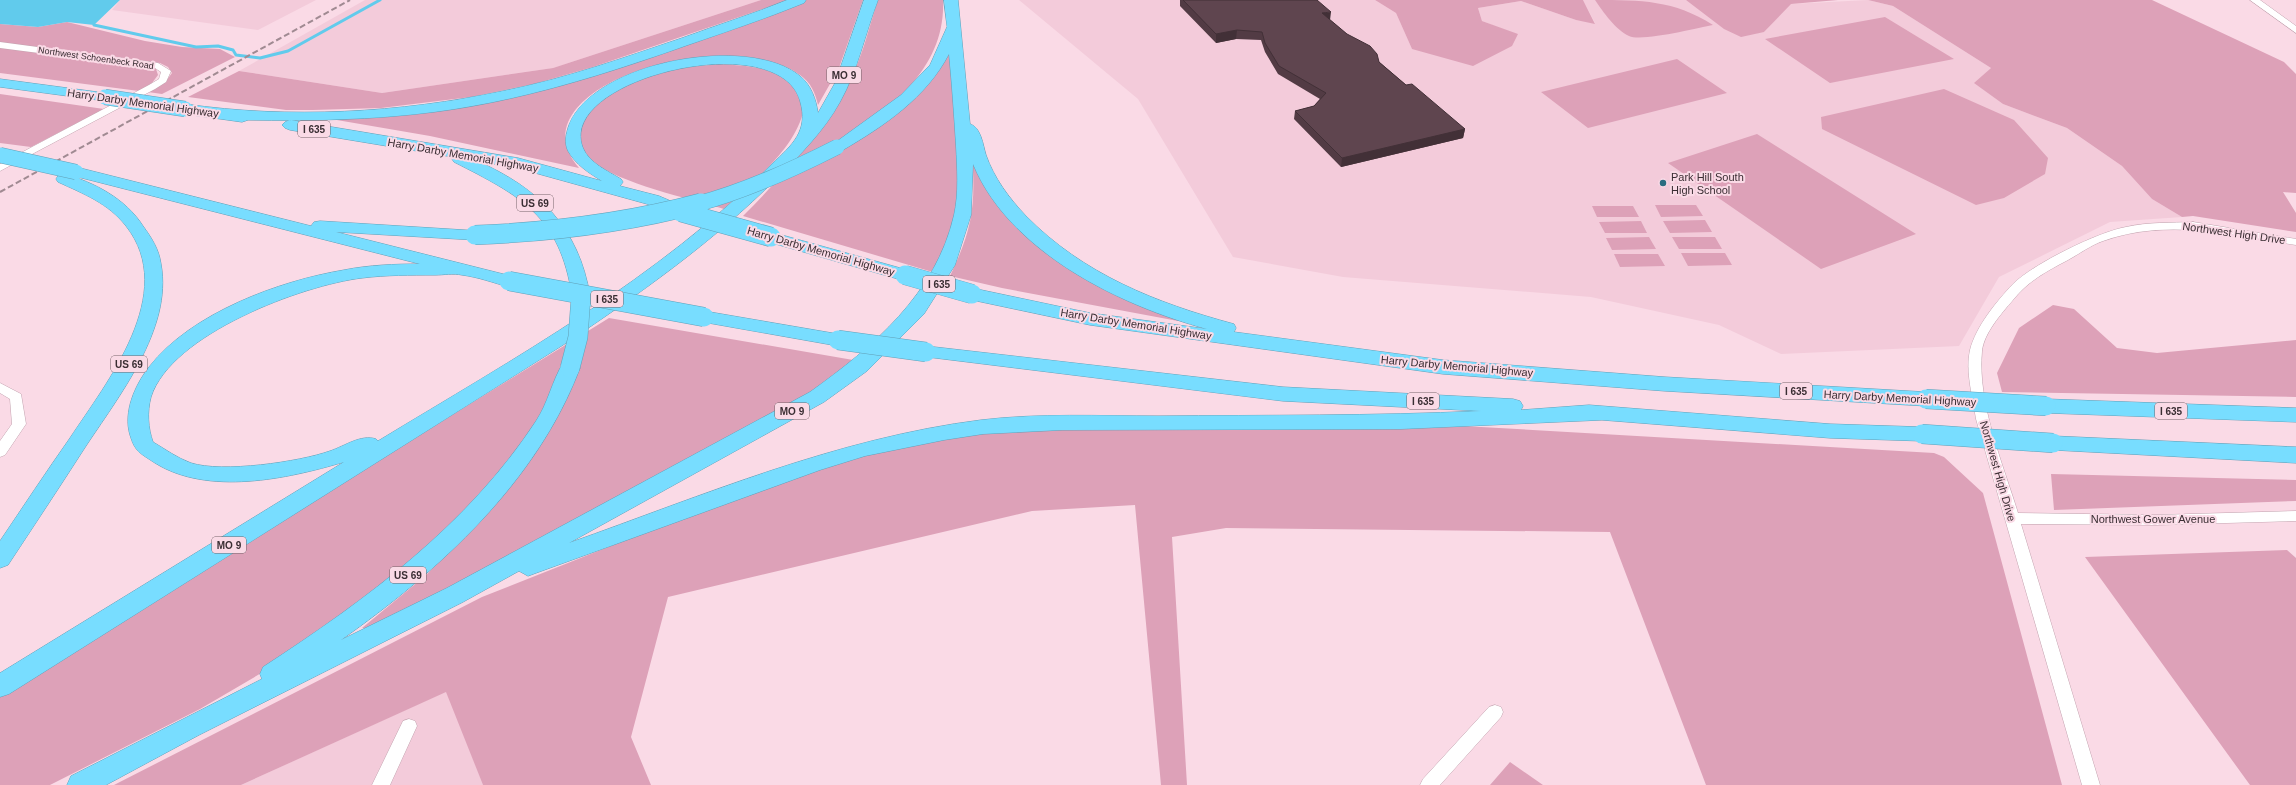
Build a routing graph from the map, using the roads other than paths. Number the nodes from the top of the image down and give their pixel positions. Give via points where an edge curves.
1 (799, 0) edge
2 (871, 0) edge
3 (951, 0) edge
4 (2254, 0) edge
5 (952, 23) junction
6 (2296, 30) edge
7 (0, 45) edge
8 (0, 83) edge
9 (961, 98) junction
10 (229, 115) junction
11 (803, 142) junction
12 (442, 150) junction
13 (0, 155) edge
14 (0, 168) edge
15 (70, 176) junction
16 (653, 200) junction
17 (286, 225) junction
18 (2296, 242) edge
19 (462, 269) junction
20 (1312, 350) junction
21 (0, 387) edge
22 (458, 402) junction
23 (1602, 413) junction
24 (2296, 415) edge
25 (0, 452) edge
26 (2296, 455) edge
27 (2296, 516) edge
28 (2011, 518) junction
29 (0, 560) edge
30 (455, 595) junction
31 (0, 686) edge
32 (1495, 712) dead end
33 (409, 726) dead end
34 (190, 728) junction
35 (80, 785) edge
36 (381, 785) edge
37 (1429, 785) edge
38 (2091, 785) edge

1 - 10 highway via 588,72 504,96 441,107 377,114
2 - 11 highway, MO 9 via 836,94
3 - 5 highway, MO 9
4 - 6 street
5 - 9 highway, MO 9
5 - 17 highway, bridge via 948,45 932,70 885,116 837,147 742,190 656,214 587,227 517,234 475,235 350,226
7 - 14 street, Northwest Schoenbeck Road via 158,66 166,71 163,80 152,87
8 - 10 highway, Harry Darby Memorial Highway / I 635, bridge
9 - 20 highway via 979,159 988,179 1019,219 1066,258 1095,277 1160,309
9 - 30 highway, MO 9 via 966,176 963,215 946,265 917,310 866,361 817,398
10 - 12 highway, Harry Darby Memorial Highway / I 635
11 - 16 highway via 810,126 808,101 798,82 776,69 745,62 716,61 685,63 640,75 613,87 591,102 578,118 573,137 579,154 594,170
11 - 22 highway, MO 9 via 731,215 639,287
12 - 16 highway, Harry Darby Memorial Highway / I 635 via 518,163
12 - 34 highway, US 69, bridge via 498,177 542,209 566,242 574,258 580,276 582,296 578,337 570,368 554,407 501,485 460,530 386,594 327,639
13 - 15 highway, US 69, bridge
15 - 17 highway, I 635
15 - 29 highway, US 69 via 112,202 136,227 147,243 152,262 154,288 150,312 141,341 124,373
16 - 20 highway, Harry Darby Memorial Highway / I 635, bridge via 681,212 972,294 1090,319
17 - 19 highway, I 635
18 - 28 street, Northwest High Drive via 2193,225 2165,225 2126,230 2097,239 2034,274 2018,286 1986,327 1976,350 1976,380 1983,419
19 - 22 highway via 373,272 329,278 284,290 239,309 199,332 166,360 147,385 140,406 138,425 144,446 179,467 209,474 274,472 306,467 344,456
19 - 23 highway, I 635, bridge via 509,281 704,317 926,352 1283,394
20 - 24 highway, Harry Darby Memorial Highway / I 635, bridge via 1443,367 1665,384 2046,406
21 - 25 street via 16,397 19,424
22 - 31 highway, MO 9
23 - 26 highway, I 635, bridge via 1830,431
23 - 30 highway via 1401,422 1062,423 991,427 944,433 865,449 813,464
27 - 28 street, Northwest Gower Avenue via 2156,520
28 - 38 street, Northwest High Drive
30 - 34 highway, MO 9
32 - 37 street
33 - 36 street
34 - 35 highway, MO 9

